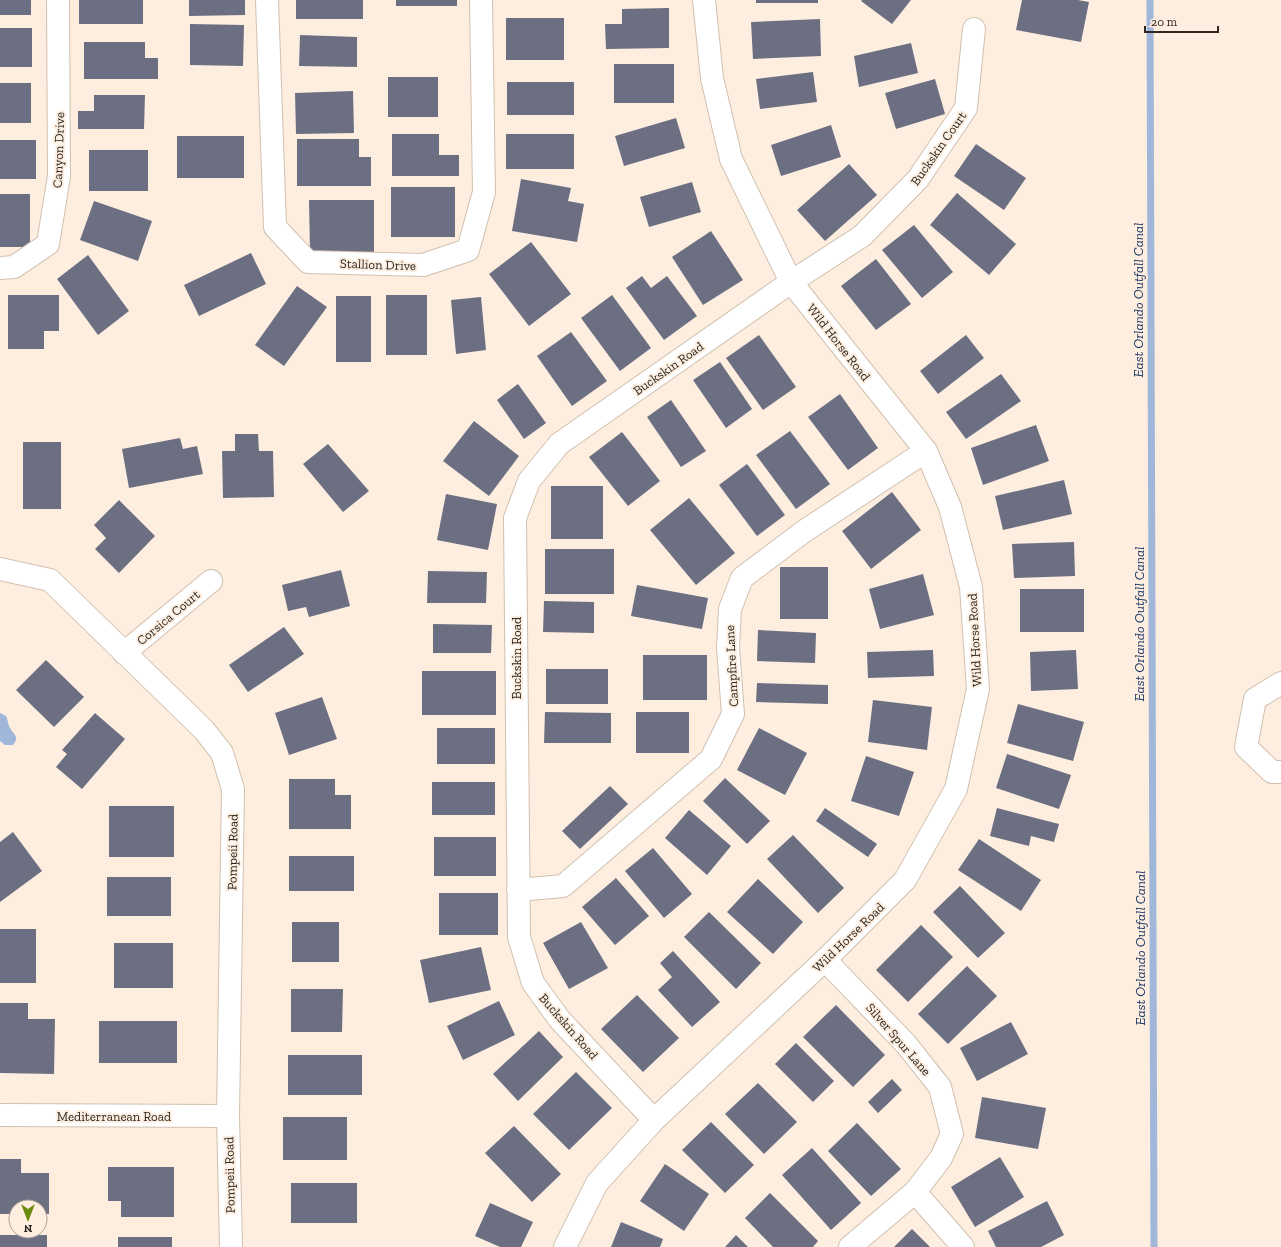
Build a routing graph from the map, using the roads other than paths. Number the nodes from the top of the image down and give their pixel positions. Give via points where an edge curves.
1 (58, 0) edge
2 (267, 0) edge
3 (481, 0) edge
4 (704, 0) edge
5 (974, 29) dead end
6 (0, 268) edge
7 (791, 282) junction
8 (926, 451) junction
9 (0, 569) edge
10 (211, 581) dead end
11 (124, 653) junction
12 (1281, 684) edge
13 (1281, 772) edge
14 (518, 890) junction
15 (825, 960) junction
16 (0, 1115) edge
17 (228, 1116) junction
18 (654, 1120) junction
19 (914, 1192) junction
20 (231, 1247) edge
21 (565, 1247) edge
22 (850, 1247) edge
23 (963, 1247) edge

1 - 6 street, Canyon Drive via 59,176 48,244 14,267
2 - 3 street, Stallion Drive via 275,227 308,262 423,265 468,250 484,192
4 - 7 street, Wild Horse Road via 712,78 731,159
5 - 7 street, Buckskin Court via 966,108 918,179 862,236
7 - 8 street, Wild Horse Road
7 - 14 street, Buckskin Road via 560,444 529,481 515,518
8 - 14 street, Campfire Lane via 803,532 742,578 730,610 728,648 733,714 711,759 563,886
8 - 15 street, Wild Horse Road via 950,507 971,587 978,689 956,789 905,880
9 - 11 street, Pompeii Road via 50,580
10 - 11 street, Corsica Court
11 - 17 street, Pompeii Road via 204,730 222,753 233,789
12 - 13 street via 1255,699 1246,746 1272,772
14 - 18 street, Buckskin Road via 519,937 533,983 560,1020
15 - 18 street, Wild Horse Road
15 - 19 street, Silver Spur Lane via 906,1044 940,1087 952,1134 941,1158
16 - 17 street, Mediterranean Road
17 - 20 street, Pompeii Road
18 - 21 street, Wild Horse Road via 597,1183
19 - 22 street, Silver Spur Lane
19 - 23 street

